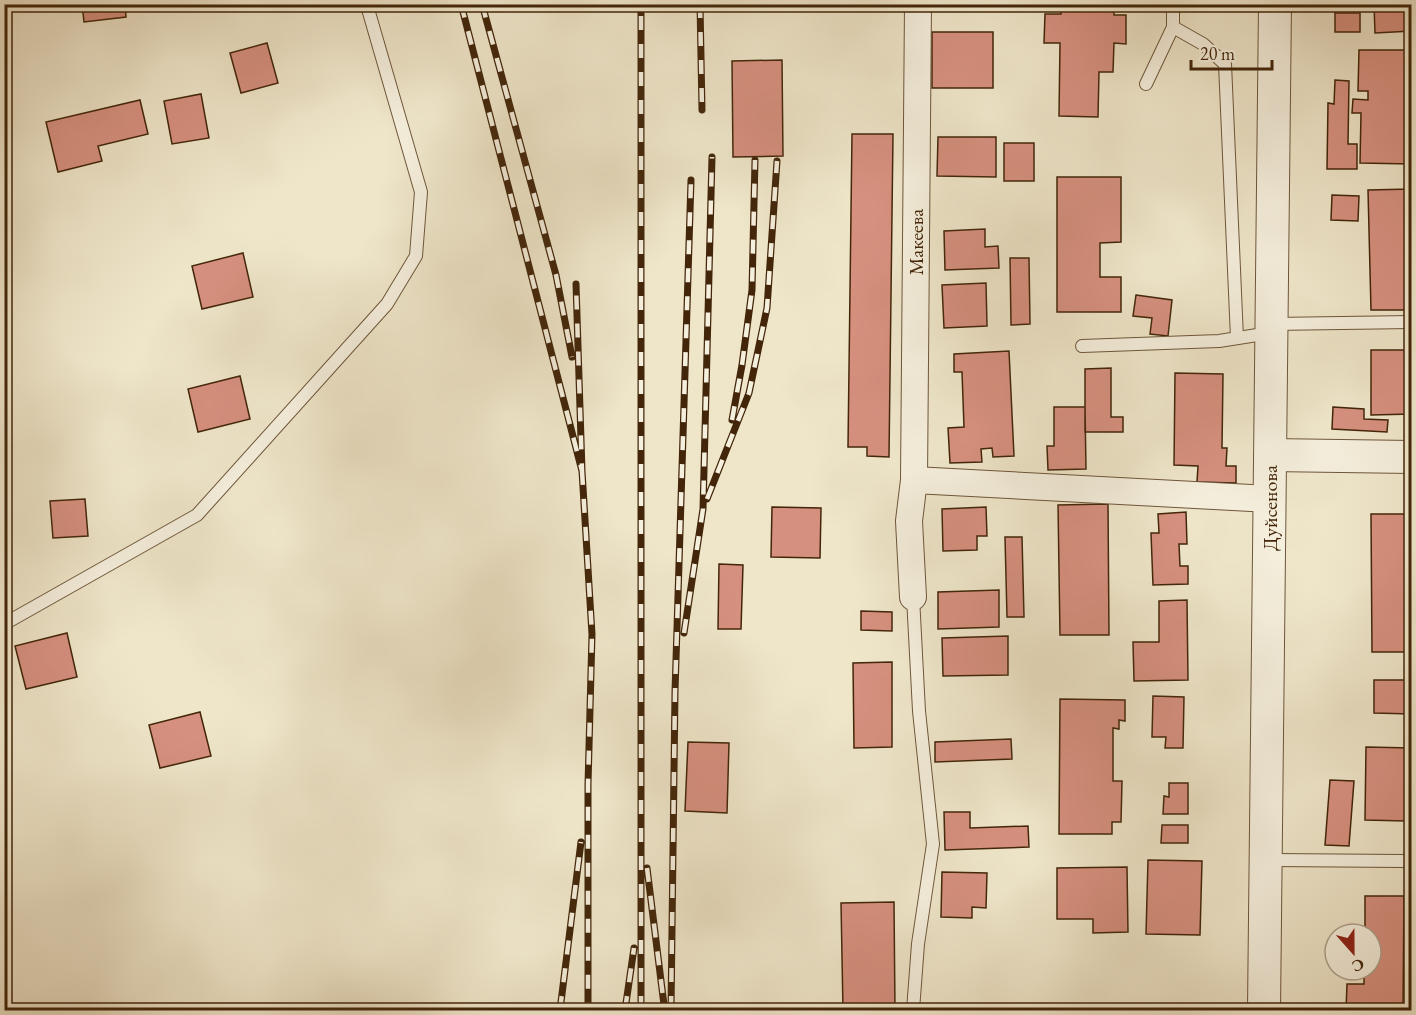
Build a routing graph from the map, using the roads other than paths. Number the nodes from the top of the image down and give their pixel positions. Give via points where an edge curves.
1 (918, 4) edge
2 (1173, 4) edge
3 (1275, 4) edge
4 (368, 9) dead end
5 (1173, 27) junction
6 (1146, 84) dead end
7 (1412, 322) edge
8 (1272, 328) junction
9 (1237, 338) junction
10 (1082, 346) dead end
11 (1270, 455) junction
12 (1412, 457) edge
13 (914, 480) junction
14 (1270, 499) junction
15 (914, 597) joint
16 (4, 624) edge
17 (1266, 860) junction
18 (1412, 865) edge
19 (913, 1011) edge
20 (1264, 1011) edge

1 - 13 street, Макеева
2 - 5 lane
3 - 8 street, Дуйсенова
4 - 16 lane via 421,192 416,256 393,295 196,515
5 - 6 lane
5 - 9 lane via 1203,44 1225,64
7 - 8 lane
8 - 9 lane
8 - 11 street, Дуйсенова
9 - 10 lane
11 - 12 street
11 - 14 street, Дуйсенова
13 - 14 street
13 - 15 street, Макеева via 909,521
14 - 17 street, Дуйсенова
15 - 19 lane via 919,711 933,844 918,944
17 - 18 lane via 1405,861
17 - 20 street, Дуйсенова

